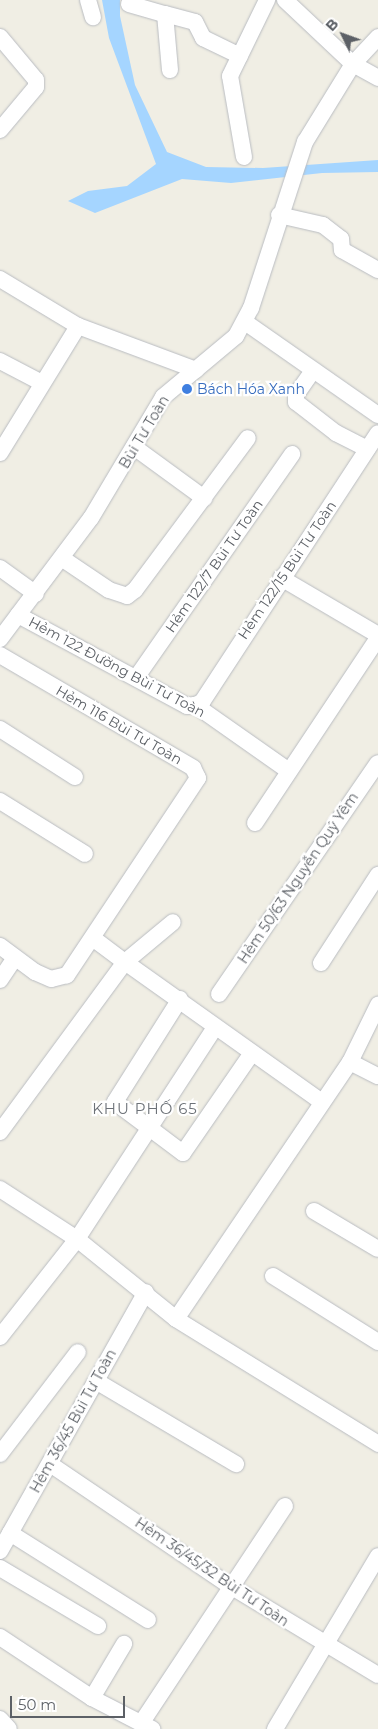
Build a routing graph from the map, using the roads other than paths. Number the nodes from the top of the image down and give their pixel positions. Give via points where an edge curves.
1 (88, 0) edge
2 (267, 0) edge
3 (285, 0) edge
4 (129, 4) dead end
5 (165, 14) junction
6 (93, 17) dead end
7 (0, 37) edge
8 (378, 38) edge
9 (240, 56) junction
10 (353, 64) junction
11 (170, 70) dead end
12 (378, 78) edge
13 (0, 130) edge
14 (244, 157) dead end
15 (281, 211) junction
16 (378, 270) edge
17 (2, 283) edge
18 (245, 322) junction
19 (78, 326) junction
20 (0, 361) edge
21 (196, 370) junction
22 (312, 372) junction
23 (42, 383) junction
24 (378, 416) edge
25 (378, 433) edge
26 (248, 438) dead end
27 (134, 448) junction
28 (368, 449) junction
29 (0, 453) edge
30 (292, 454) dead end
31 (204, 498) junction
32 (63, 560) junction
33 (0, 568) edge
34 (281, 578) junction
35 (36, 594) junction
36 (18, 615) junction
37 (378, 636) edge
38 (0, 638) edge
39 (0, 655) edge
40 (136, 678) junction
41 (195, 704) junction
42 (0, 730) edge
43 (378, 763) edge
44 (289, 771) junction
45 (75, 777) dead end
46 (0, 801) edge
47 (255, 823) dead end
48 (86, 854) dead end
49 (378, 875) edge
50 (173, 922) dead end
51 (94, 938) junction
52 (0, 946) edge
53 (15, 958) junction
54 (125, 962) junction
55 (321, 963) dead end
56 (0, 980) edge
57 (219, 994) dead end
58 (180, 999) junction
59 (378, 1005) edge
60 (215, 1028) junction
61 (252, 1053) junction
62 (350, 1062) junction
63 (378, 1076) edge
64 (322, 1102) junction
65 (149, 1128) junction
66 (0, 1132) edge
67 (2, 1194) edge
68 (314, 1211) dead end
69 (77, 1239) junction
70 (378, 1249) edge
71 (273, 1276) dead end
72 (146, 1292) junction
73 (176, 1319) junction
74 (0, 1337) edge
75 (378, 1342) edge
76 (78, 1352) dead end
77 (96, 1381) junction
78 (378, 1444) edge
79 (0, 1454) edge
80 (50, 1464) junction
81 (236, 1464) dead end
82 (285, 1506) dead end
83 (10, 1533) junction
84 (0, 1551) edge
85 (378, 1556) edge
86 (0, 1568) edge
87 (232, 1587) junction
88 (148, 1620) dead end
89 (98, 1626) dead end
90 (0, 1637) edge
91 (124, 1644) dead end
92 (323, 1644) junction
93 (377, 1673) edge
94 (92, 1698) junction
95 (0, 1719) edge
96 (147, 1726) edge
97 (9, 1729) edge
98 (275, 1729) edge

1 - 6 street
2 - 9 street
3 - 10 street
4 - 5 street
5 - 9 street via 195,22 203,38
5 - 11 street
7 - 13 street via 36,80 36,87
8 - 10 street, Bùi Tư Toàn
9 - 14 street via 230,76
10 - 12 street
10 - 15 street, Bùi Tư Toàn via 298,158
15 - 16 street via 323,225 341,239 342,250
15 - 18 street, Bùi Tư Toàn
17 - 19 street
18 - 21 street, Bùi Tư Toàn via 225,349
18 - 22 street
19 - 21 street via 90,327
19 - 23 street
20 - 23 street
21 - 27 street, Bùi Tư Toàn via 163,397
22 - 24 street
22 - 28 street via 296,395 296,402 336,433
23 - 29 street
25 - 28 street, Hẻm 122/15 Bùi Tư Toàn
26 - 31 street
27 - 31 street
27 - 32 street, Bùi Tư Toàn
28 - 34 street, Hẻm 122/15 Bùi Tư Toàn
30 - 40 street, Hẻm 122/7 Bùi Tư Toàn
31 - 32 street via 135,590 127,596 118,594
32 - 35 street, Bùi Tư Toàn
33 - 35 street
34 - 37 street
34 - 41 street, Hẻm 122/15 Bùi Tư Toàn via 202,702
35 - 36 street, Bùi Tư Toàn
36 - 38 street, Bùi Tư Toàn
36 - 40 street, Hẻm 122 Đường Bùi Tư Toàn
37 - 44 street
39 - 51 street, Hẻm 116 Bùi Tư Toàn via 193,768 198,778
40 - 41 street, Hẻm 122 Đường Bùi Tư Toàn via 187,706
41 - 44 street, Hẻm 122 Đường Bùi Tư Toàn
42 - 45 street
43 - 57 street, Hẻm 50/63 Nguyễn Quý Yêm
44 - 47 street
46 - 48 street
49 - 55 street
50 - 54 street
51 - 53 street via 67,974 58,978 35,972
51 - 54 street
52 - 53 street
53 - 56 street
54 - 58 street
54 - 66 street
58 - 60 street
58 - 65 street via 115,1102
59 - 62 street
60 - 61 street
60 - 65 street
61 - 64 street
61 - 65 street via 183,1153
62 - 63 street
62 - 64 street
64 - 73 street
65 - 69 street
67 - 69 street
68 - 70 street
69 - 72 street
69 - 74 street
71 - 75 street
72 - 73 street
72 - 77 street, Hẻm 36/45 Bùi Tư Toàn
73 - 78 street
76 - 79 street
77 - 80 street, Hẻm 36/45 Bùi Tư Toàn
77 - 81 street
80 - 83 street, Hẻm 36/45 Bùi Tư Toàn
80 - 87 street, Hẻm 36/45/32 Bùi Tư Toàn
82 - 87 street
83 - 84 street, Hẻm 36/45 Bùi Tư Toàn
83 - 88 street
85 - 92 street
86 - 89 street
87 - 92 street, Hẻm 36/45/32 Bùi Tư Toàn
87 - 96 street
90 - 94 street
91 - 94 street
92 - 93 street, Hẻm 36/45/32 Bùi Tư Toàn
92 - 98 street
94 - 96 street
95 - 97 street

